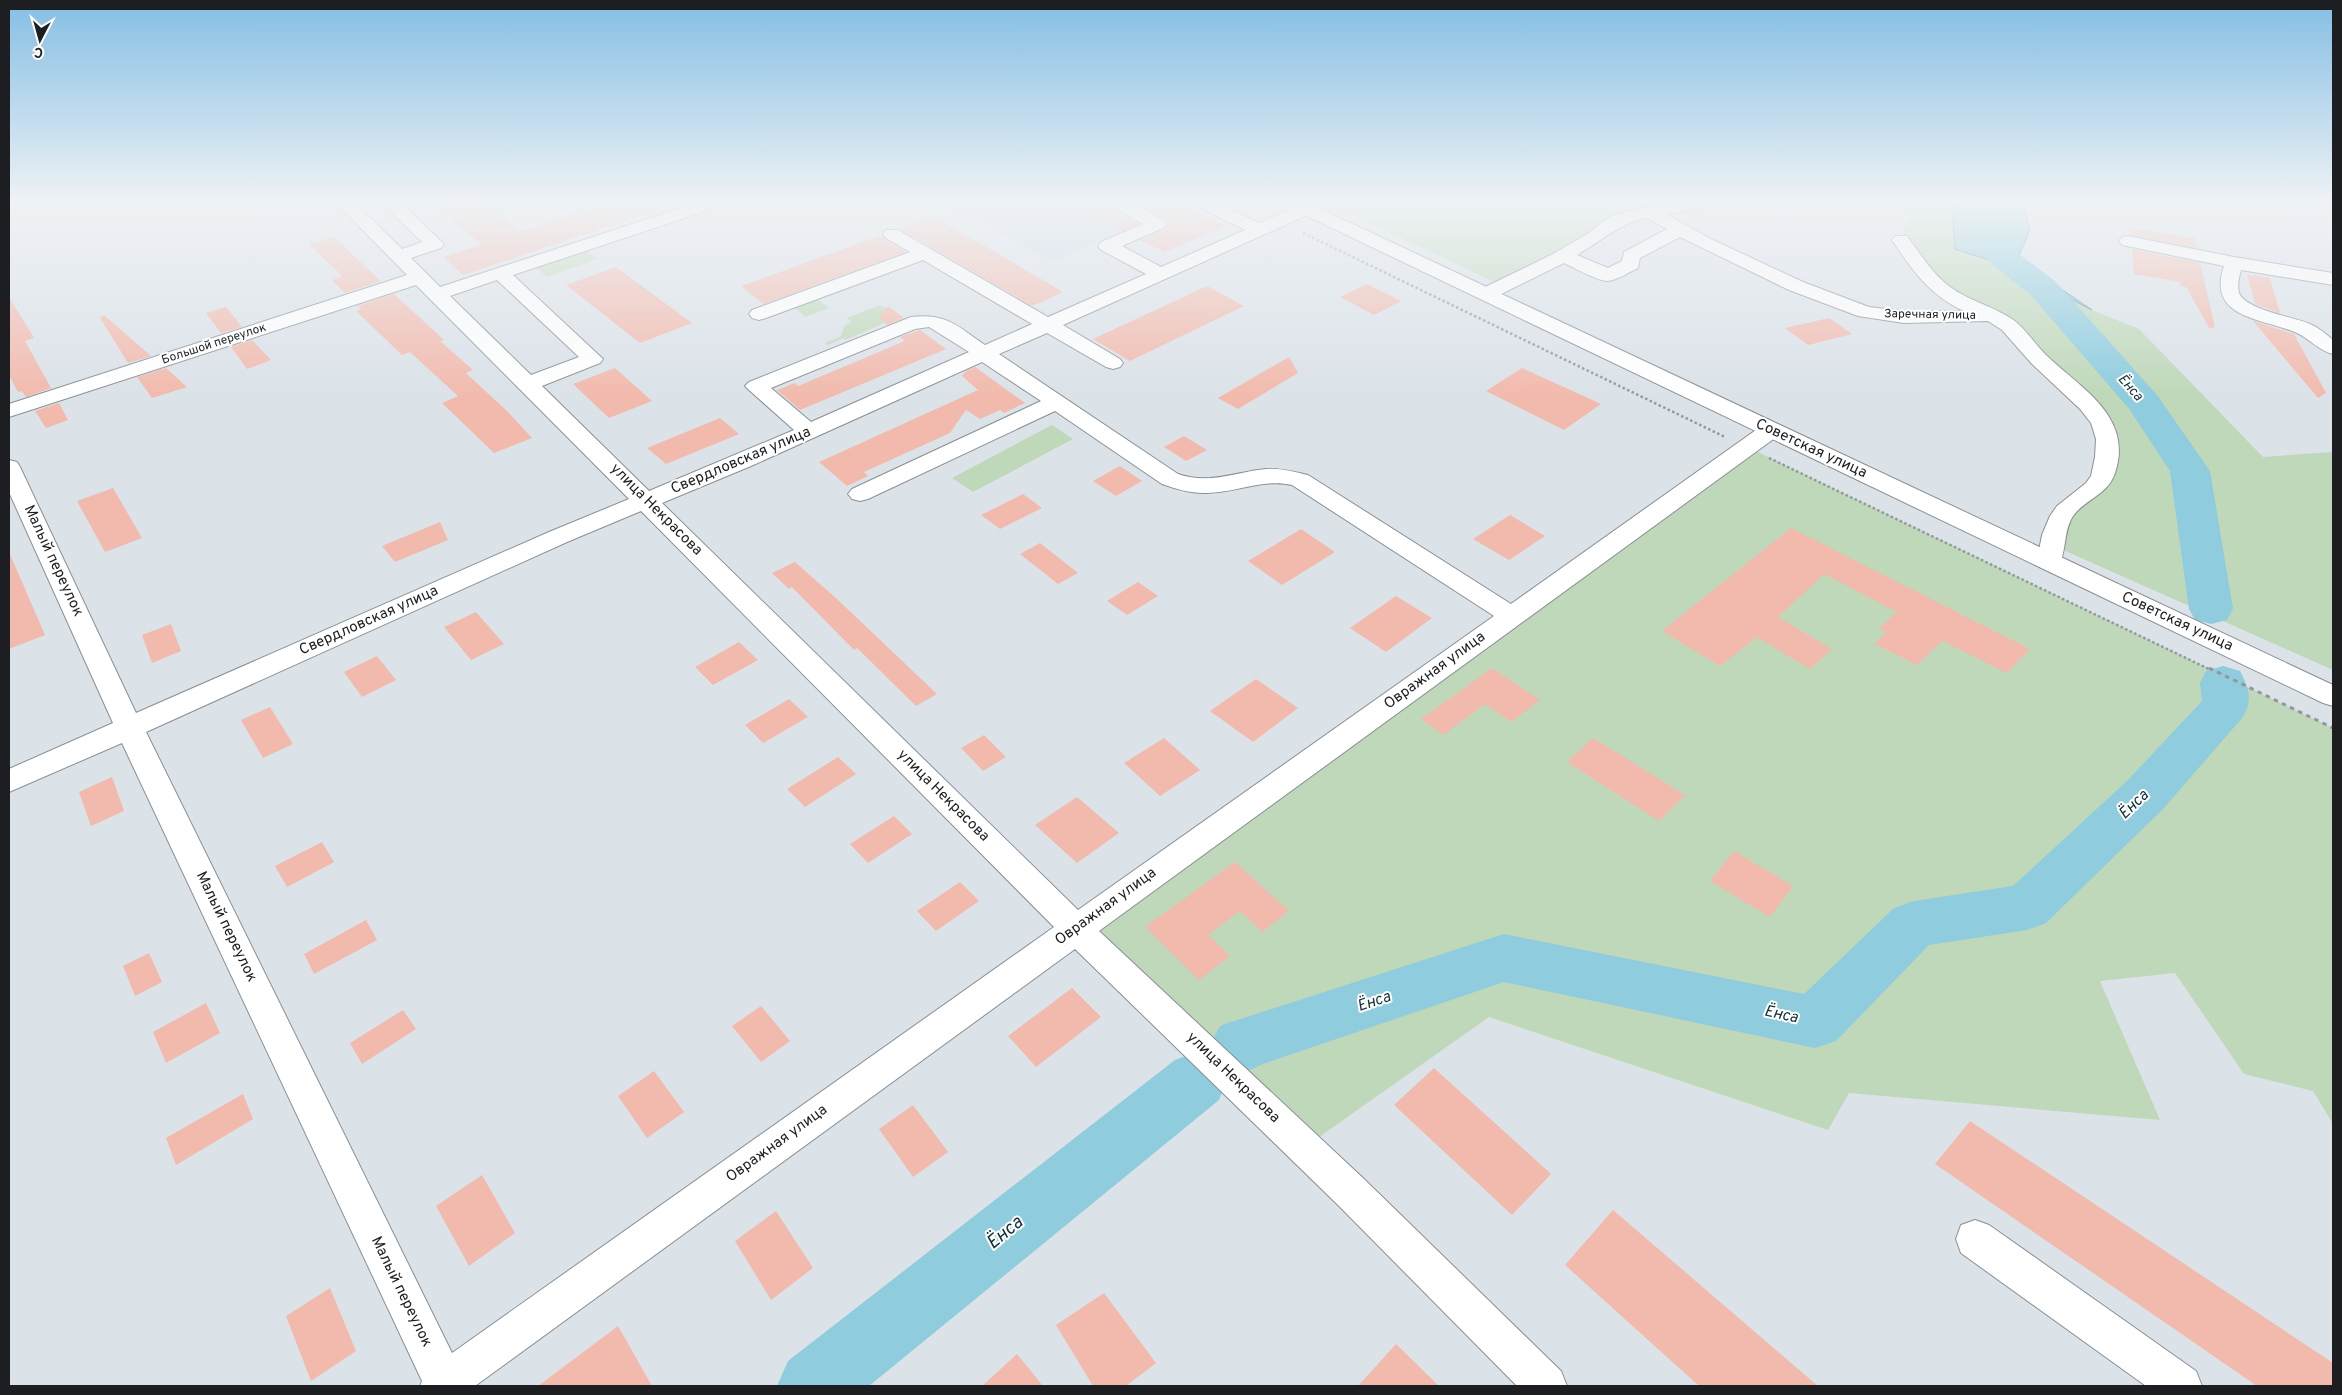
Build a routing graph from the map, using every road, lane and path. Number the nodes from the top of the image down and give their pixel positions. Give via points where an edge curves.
1 (409, 266) edge
2 (521, 266) edge
3 (889, 266) edge
4 (947, 266) edge
5 (1146, 266) edge
6 (1177, 266) edge
7 (1392, 266) edge
8 (1415, 266) edge
9 (1543, 266) edge
10 (1587, 266) edge
11 (1627, 266) edge
12 (1754, 266) edge
13 (1920, 266) edge
14 (2232, 266) edge
15 (2254, 266) edge
16 (500, 273) junction
17 (1161, 274) junction
18 (420, 277) junction
19 (2333, 278) edge
20 (437, 294) junction
21 (1486, 294) junction
22 (759, 314) dead end
23 (1992, 316) junction
24 (1048, 325) junction
25 (2333, 348) edge
26 (984, 354) junction
27 (1113, 363) dead end
28 (528, 384) junction
29 (1055, 403) junction
30 (9, 411) edge
31 (809, 432) junction
32 (1759, 439) junction
33 (9, 467) edge
34 (860, 494) dead end
35 (647, 501) junction
36 (2049, 561) junction
37 (1512, 616) junction
38 (2333, 696) edge
39 (2333, 728) edge
40 (130, 729) junction
41 (9, 781) edge
42 (1076, 928) junction
43 (1975, 1239) dead end
44 (444, 1385) edge
45 (1546, 1386) edge
46 (2181, 1386) edge

1 - 18 street, улица Некрасова
2 - 16 street
3 - 22 street
4 - 24 street
5 - 17 street
6 - 17 street, Свердловская улица
7 - 32 path
8 - 21 street, Советская улица
9 - 21 street
10 - 11 street via 1608,275
12 - 23 street, Заречная улица via 1865,312 1904,317
13 - 23 street, Заречная улица via 1938,287 1954,299
14 - 25 street via 2228,274 2232,300 2256,313 2304,329
15 - 19 street
16 - 20 street
16 - 28 street via 593,359
17 - 24 street, Свердловская улица
18 - 20 street, улица Некрасова
18 - 30 street, Большой переулок
20 - 28 street, улица Некрасова
21 - 32 street, Советская улица
23 - 36 street, Заречная улица via 2012,327 2050,371 2094,411 2106,434 2108,443 2102,479 2095,489 2065,511
24 - 26 street, Свердловская улица
24 - 27 street
26 - 29 street
26 - 31 street, Свердловская улица
26 - 31 street via 939,324 929,321 911,323 756,386
28 - 35 street, улица Некрасова
29 - 34 street
29 - 37 street via 1185,486 1203,488 1277,474 1300,480
31 - 35 street, Свердловская улица
32 - 36 street, Советская улица
32 - 37 street, Овражная улица
32 - 39 path
33 - 40 street, Малый переулок
35 - 40 street, Свердловская улица via 558,536
35 - 42 street, улица Некрасова
36 - 38 street, Советская улица
37 - 42 street, Овражная улица
40 - 41 street, Свердловская улица
40 - 44 street, Малый переулок
42 - 44 street, Овражная улица
42 - 45 street, улица Некрасова via 1345,1185
43 - 46 street

